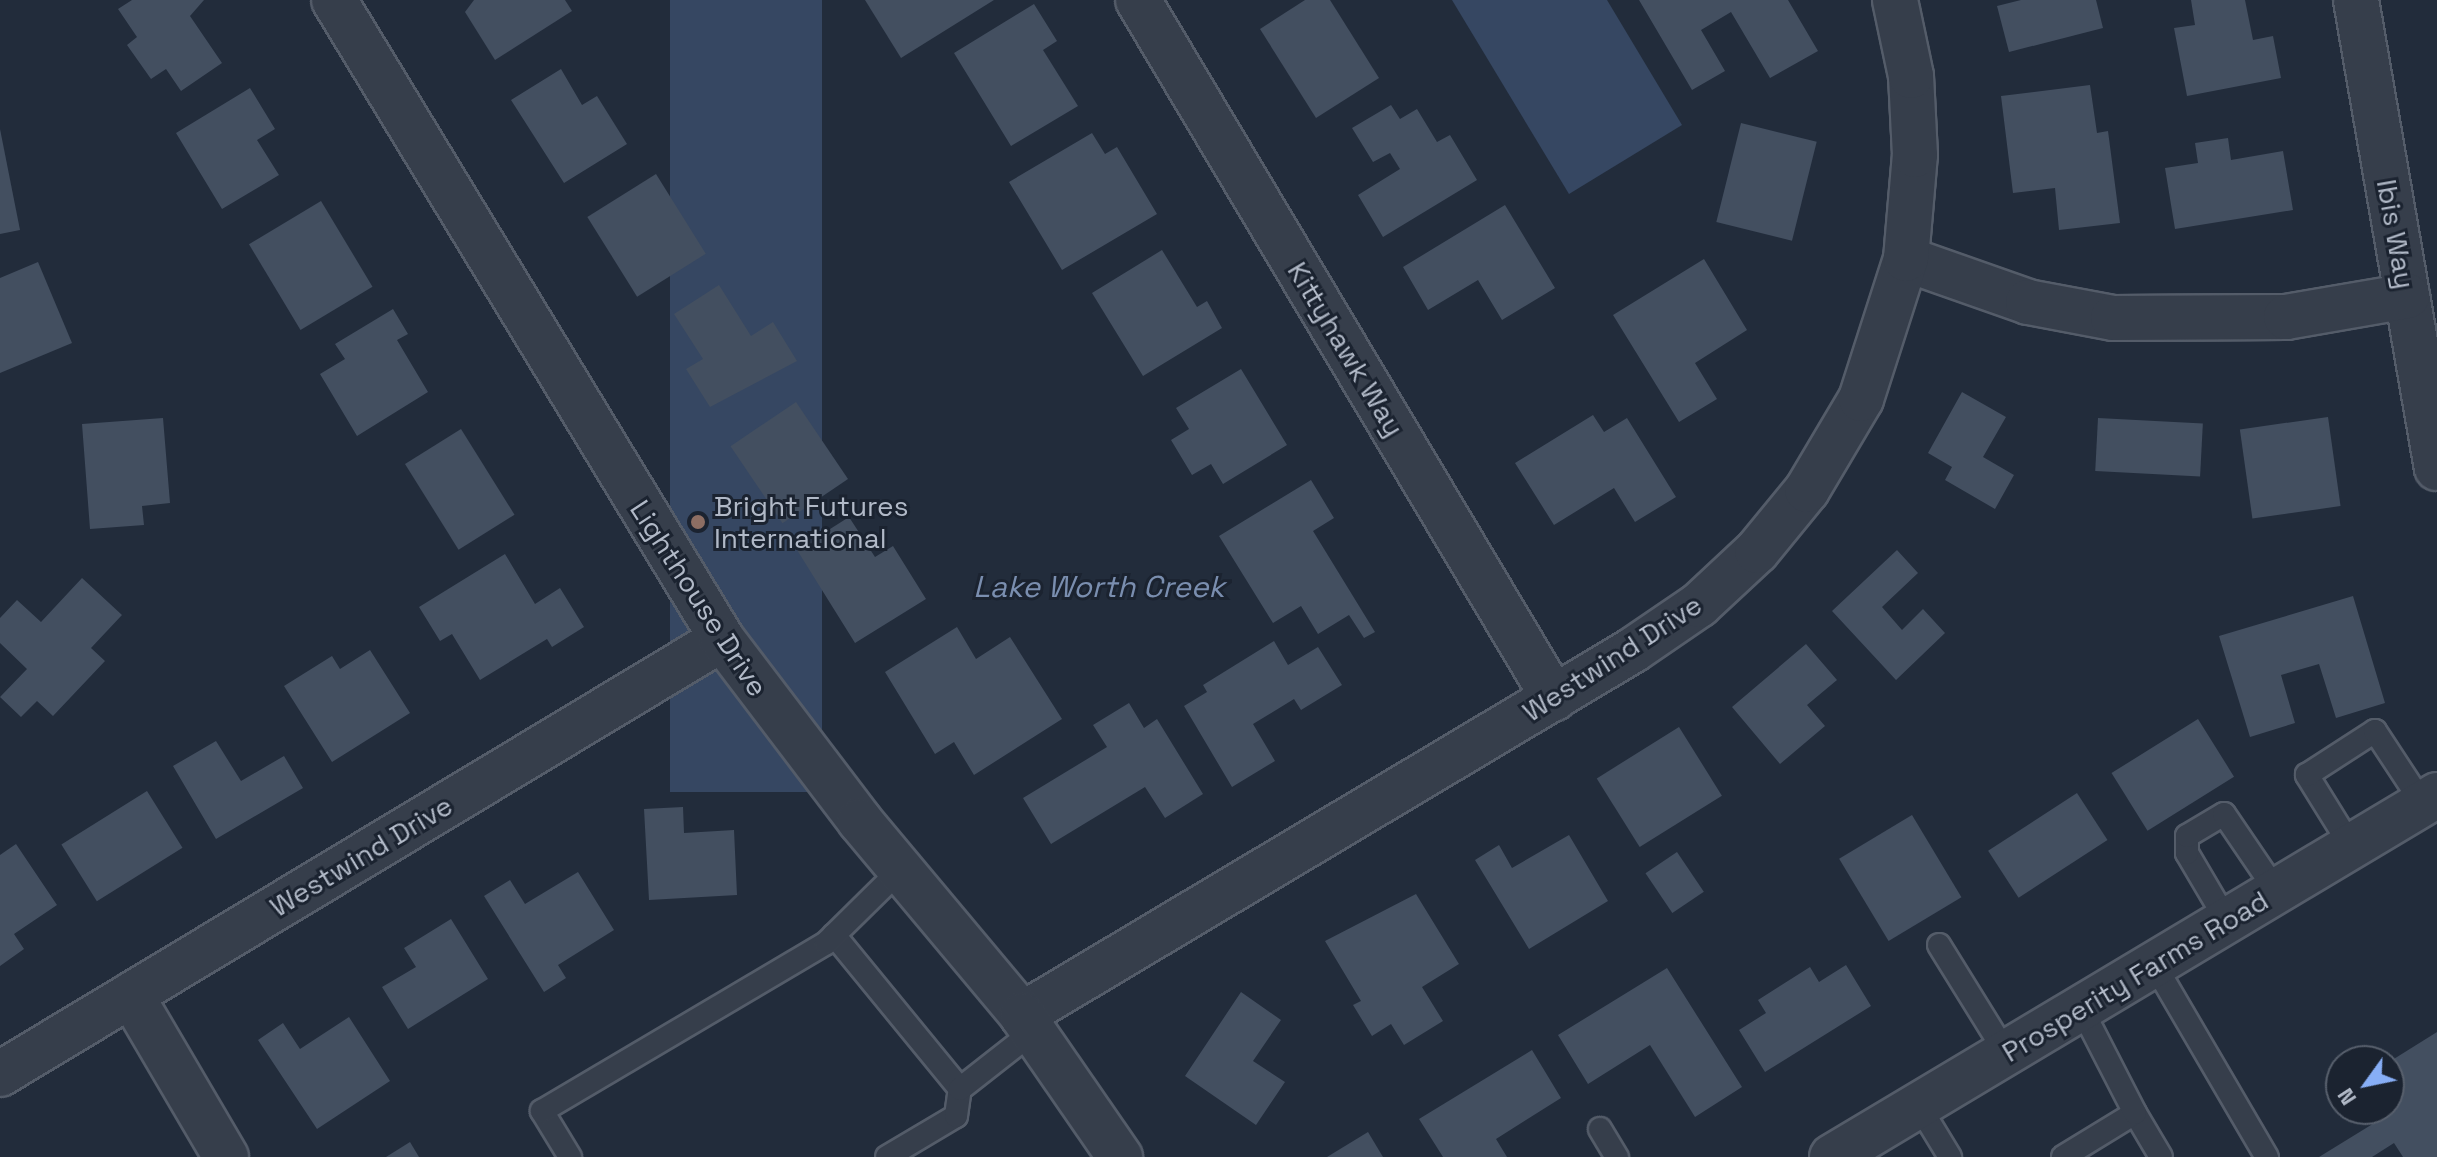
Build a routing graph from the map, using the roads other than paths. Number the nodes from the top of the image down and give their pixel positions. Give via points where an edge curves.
1 (334, 0) edge
2 (1138, 0) edge
3 (1895, 0) edge
4 (2356, 0) edge
5 (1906, 259) junction
6 (2407, 296) junction
7 (2426, 343) edge
8 (2437, 468) edge
9 (722, 639) junction
10 (1554, 698) junction
11 (2430, 799) edge
12 (2351, 846) junction
13 (901, 869) junction
14 (2277, 892) junction
15 (2227, 921) junction
16 (834, 935) junction
17 (1939, 945) dead end
18 (2154, 964) junction
19 (131, 995) junction
20 (2080, 1006) junction
21 (1028, 1023) junction
22 (2006, 1053) junction
23 (0, 1074) edge
24 (960, 1089) junction
25 (1919, 1106) junction
26 (2135, 1113) junction
27 (1600, 1129) dead end
28 (226, 1157) edge
29 (570, 1157) edge
30 (887, 1157) edge
31 (1120, 1157) edge
32 (1617, 1157) edge
33 (1832, 1157) edge
34 (1950, 1157) edge
35 (2063, 1157) edge
36 (2161, 1157) edge
37 (2267, 1157) edge

1 - 9 street, Lighthouse Drive
2 - 10 street, Kittyhawk Way
3 - 5 street, Westwind Drive via 1911,76 1915,155
4 - 6 street, Ibis Way
5 - 6 street via 2028,302 2113,318 2286,317
5 - 10 street, Westwind Drive via 1861,399 1807,490 1699,605
6 - 7 street, Ibis Way
7 - 8 street, Ibis Way
9 - 13 street, Lighthouse Drive
9 - 19 street, Westwind Drive
10 - 21 street, Westwind Drive
11 - 12 street, Prosperity Farms Road
11 - 12 lane via 2375,731 2307,775
12 - 14 street, Prosperity Farms Road
13 - 16 lane
13 - 21 street, Lighthouse Drive
14 - 15 street, Prosperity Farms Road
14 - 15 lane via 2224,814 2187,836 2187,853
15 - 18 street, Prosperity Farms Road
16 - 24 lane
16 - 29 lane via 542,1111
17 - 22 lane
18 - 20 street, Prosperity Farms Road
18 - 37 lane
19 - 23 street, Westwind Drive
19 - 28 street
20 - 22 street, Prosperity Farms Road
20 - 26 lane
21 - 24 lane
21 - 31 street, Lighthouse Drive
22 - 25 street, Prosperity Farms Road
24 - 30 lane via 956,1116
25 - 33 street, Prosperity Farms Road
25 - 34 lane
26 - 35 lane
26 - 36 lane
27 - 32 lane

